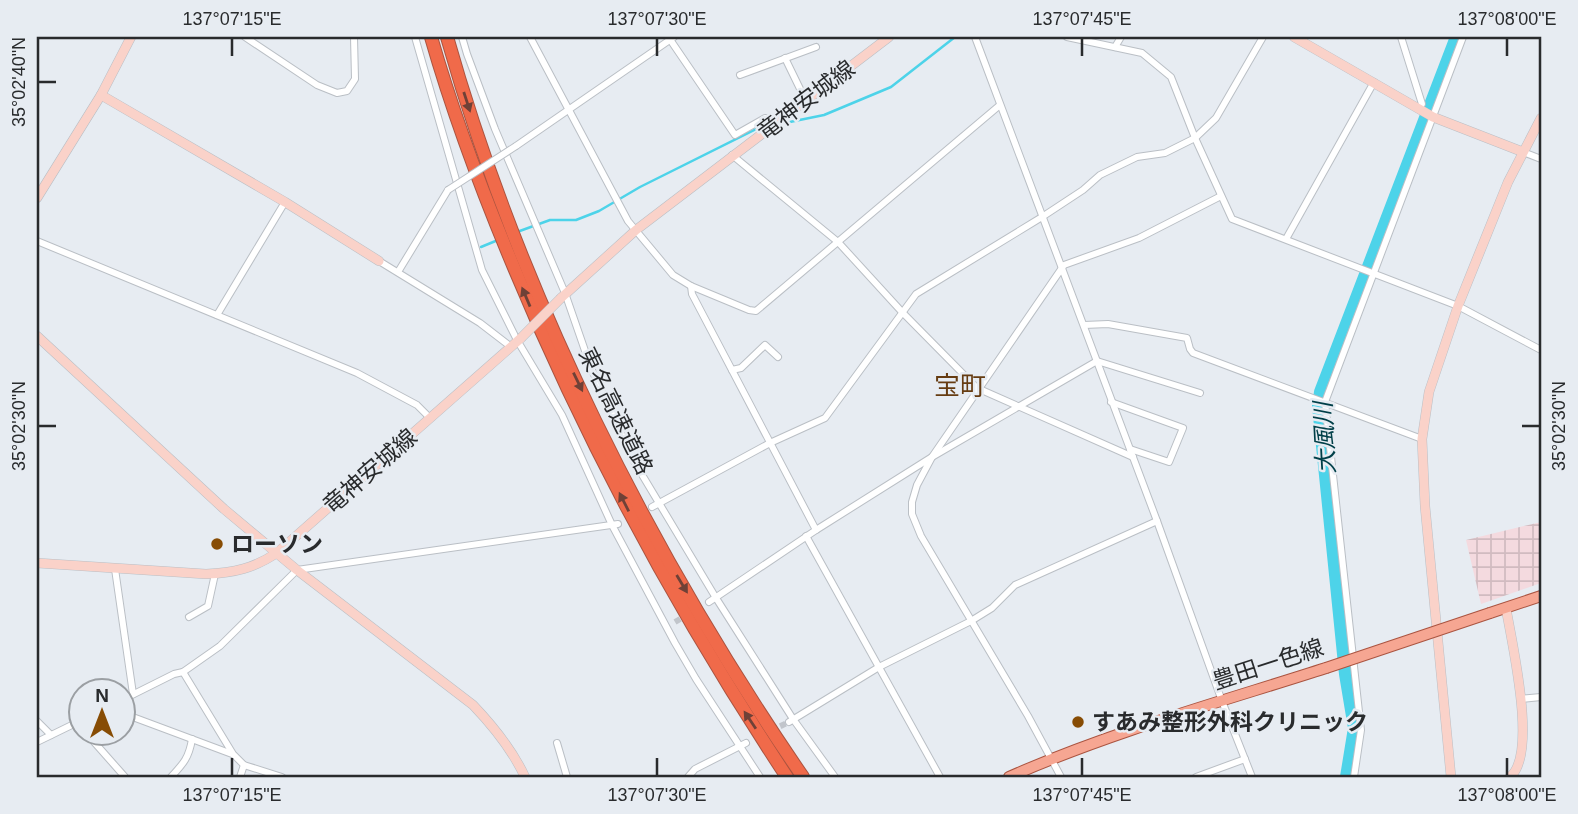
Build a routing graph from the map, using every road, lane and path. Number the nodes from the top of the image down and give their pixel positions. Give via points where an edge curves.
1 (131, 37) edge
2 (245, 37) edge
3 (354, 37) edge
4 (415, 37) edge
5 (431, 37) edge
6 (447, 37) edge
7 (462, 37) edge
8 (530, 37) edge
9 (889, 37) edge
10 (975, 37) edge
11 (1067, 37) edge
12 (1121, 37) edge
13 (1263, 37) edge
14 (1294, 37) edge
15 (1401, 37) edge
16 (1463, 37) edge
17 (670, 38) edge
18 (816, 47) dead end
19 (1115, 47) junction
20 (785, 58) junction
21 (740, 75) dead end
22 (1374, 82) junction
23 (101, 95) junction
24 (808, 99) junction
25 (1000, 105) junction
26 (1419, 110) junction
27 (568, 111) junction
28 (1433, 117) junction
29 (1541, 118) edge
30 (780, 120) junction
31 (1195, 138) junction
32 (1523, 152) junction
33 (732, 155) junction
34 (1541, 159) edge
35 (1221, 196) junction
36 (37, 198) edge
37 (285, 202) junction
38 (1042, 217) junction
39 (636, 230) junction
40 (1286, 239) junction
41 (37, 241) edge
42 (838, 242) junction
43 (379, 261) joint
44 (1062, 269) junction
45 (398, 272) junction
46 (1374, 273) junction
47 (691, 286) junction
48 (563, 295) junction
49 (1458, 306) junction
50 (902, 312) junction
51 (217, 315) junction
52 (1084, 325) junction
53 (37, 336) edge
54 (516, 341) junction
55 (1541, 350) edge
56 (778, 356) dead end
57 (1097, 361) junction
58 (732, 370) junction
59 (977, 388) junction
60 (1200, 393) dead end
61 (1111, 402) junction
62 (1325, 402) junction
63 (1017, 406) junction
64 (430, 418) junction
65 (1422, 439) junction
66 (770, 443) junction
67 (1130, 449) junction
68 (932, 457) junction
69 (1133, 457) junction
70 (660, 502) junction
71 (652, 507) dead end
72 (1157, 521) junction
73 (615, 524) junction
74 (816, 530) junction
75 (806, 536) junction
76 (278, 552) junction
77 (37, 563) edge
78 (115, 569) junction
79 (297, 570) junction
80 (215, 573) junction
81 (1541, 596) edge
82 (713, 600) junction
83 (1506, 608) junction
84 (189, 617) dead end
85 (971, 621) junction
86 (675, 622) tunnel mouth
87 (666, 625) junction
88 (879, 667) junction
89 (183, 672) junction
90 (131, 678) edge
91 (136, 693) edge
92 (1541, 697) edge
93 (1520, 699) junction
94 (1222, 701) junction
95 (136, 718) edge
96 (791, 720) junction
97 (37, 721) edge
98 (66, 728) edge
99 (51, 735) junction
100 (192, 739) junction
101 (37, 742) edge
102 (557, 743) dead end
103 (746, 743) dead end
104 (739, 747) junction
105 (100, 748) edge
106 (233, 754) junction
107 (1050, 759) junction
108 (1245, 759) junction
109 (244, 765) junction
110 (125, 777) edge
111 (171, 777) edge
112 (240, 777) edge
113 (282, 777) edge
114 (525, 777) edge
115 (567, 777) edge
116 (688, 777) edge
117 (760, 777) edge
118 (787, 777) edge
119 (803, 777) edge
120 (835, 777) edge
121 (940, 777) edge
122 (1009, 777) edge
123 (1061, 777) edge
124 (1196, 777) edge
125 (1252, 777) edge
126 (1354, 777) edge
127 (1451, 777) edge
128 (1510, 777) edge

1 - 23 street
2 - 3 street via 317,85 337,93 347,90 355,79
4 - 54 street via 482,270
118 -> 5 highway, 東名高速道路 via 663,575 560,375 471,159
6 -> 119 highway, 東名高速道路 via 489,166 573,373 674,570
7 - 48 street
8 - 27 street
9 - 24 street, 竜神安城線
10 - 25 street
11 - 19 street
12 - 19 street
13 - 31 street via 1216,118
14 - 22 street
15 - 26 street via 1422,104
16 - 28 street
17 - 27 street
17 - 30 street via 734,135 765,118
18 - 20 street
19 - 31 street via 1142,52 1171,77
20 - 21 street
20 - 24 street
22 - 26 street
22 - 40 street
23 - 36 street
23 - 37 street
24 - 30 street, 竜神安城線
25 - 38 street
25 - 42 street
26 - 28 street
27 - 39 street
27 - 45 street, bridge via 448,190
28 - 32 street
28 - 46 street
29 - 32 street
30 - 33 street, 竜神安城線
31 - 35 street
31 - 38 street via 1100,175
32 - 34 street
32 - 49 street
33 - 39 street, 竜神安城線
33 - 42 street
35 - 40 street via 1232,219
35 - 44 street via 1139,238
37 - 43 street
37 - 51 street
38 - 44 street
38 - 50 street via 916,294
39 - 47 street via 673,275
39 - 48 street, 竜神安城線
40 - 46 street
41 - 51 street
42 - 47 street via 757,311
42 - 50 street
43 - 45 street
44 - 52 street
44 - 59 street
45 - 54 street
46 - 49 street
46 - 62 street
47 - 58 street
48 - 54 street, 竜神安城線, bridge
48 - 70 street via 635,463
49 - 55 street
49 - 65 street via 1429,392
50 - 59 street
50 - 66 street via 825,418
51 - 64 street via 376,381
52 - 57 street
52 - 62 street via 1108,324 1187,338 1194,353
53 - 76 street via 224,509
54 - 64 street, 竜神安城線
54 - 73 street via 562,415
56 - 58 street via 765,345 741,368
57 - 60 street
57 - 61 street
57 - 63 street
58 - 66 street
59 - 63 street
59 - 68 street
61 - 67 street
61 - 67 street via 1183,428 1169,462
62 - 65 street
62 - 126 street via 1361,730
63 - 68 street
63 - 69 street
64 - 76 street, 竜神安城線
65 - 127 street
66 - 70 street
66 - 74 street
67 - 69 street
68 - 74 street
68 - 85 street via 914,494 912,514
69 - 72 street
70 - 71 street
70 - 82 street
72 - 85 street via 1015,585
72 - 94 street
73 - 79 street
73 - 87 street
74 - 75 street
75 - 82 street
75 - 88 street
76 - 79 street
76 - 80 street, 竜神安城線 via 248,568
77 - 78 street, 竜神安城線
78 - 80 street, 竜神安城線
78 - 90 street
79 - 89 street via 220,646
79 - 114 street via 472,705 492,724
80 - 84 street via 208,606
81 - 83 main road, 豊田一色線
82 - 96 street
83 - 93 street
83 - 94 main road, 豊田一色線, bridge
85 - 88 street
85 - 107 street
86 - 87 street
87 - 104 street
88 - 96 street
88 - 121 street
89 - 91 street
89 - 106 street
92 - 93 street
93 - 128 street via 1523,755
94 - 107 main road, 豊田一色線
94 - 108 street
95 - 100 street
96 - 120 street
97 - 99 street
98 - 99 street
99 - 101 street
100 - 106 street
100 - 111 street via 190,755
102 - 115 street
103 - 104 street
104 - 116 street
104 - 117 street
105 - 110 street
106 - 109 street
107 - 122 main road, 豊田一色線
107 - 123 street
108 - 124 street
108 - 125 street
109 - 112 street
109 - 113 street

